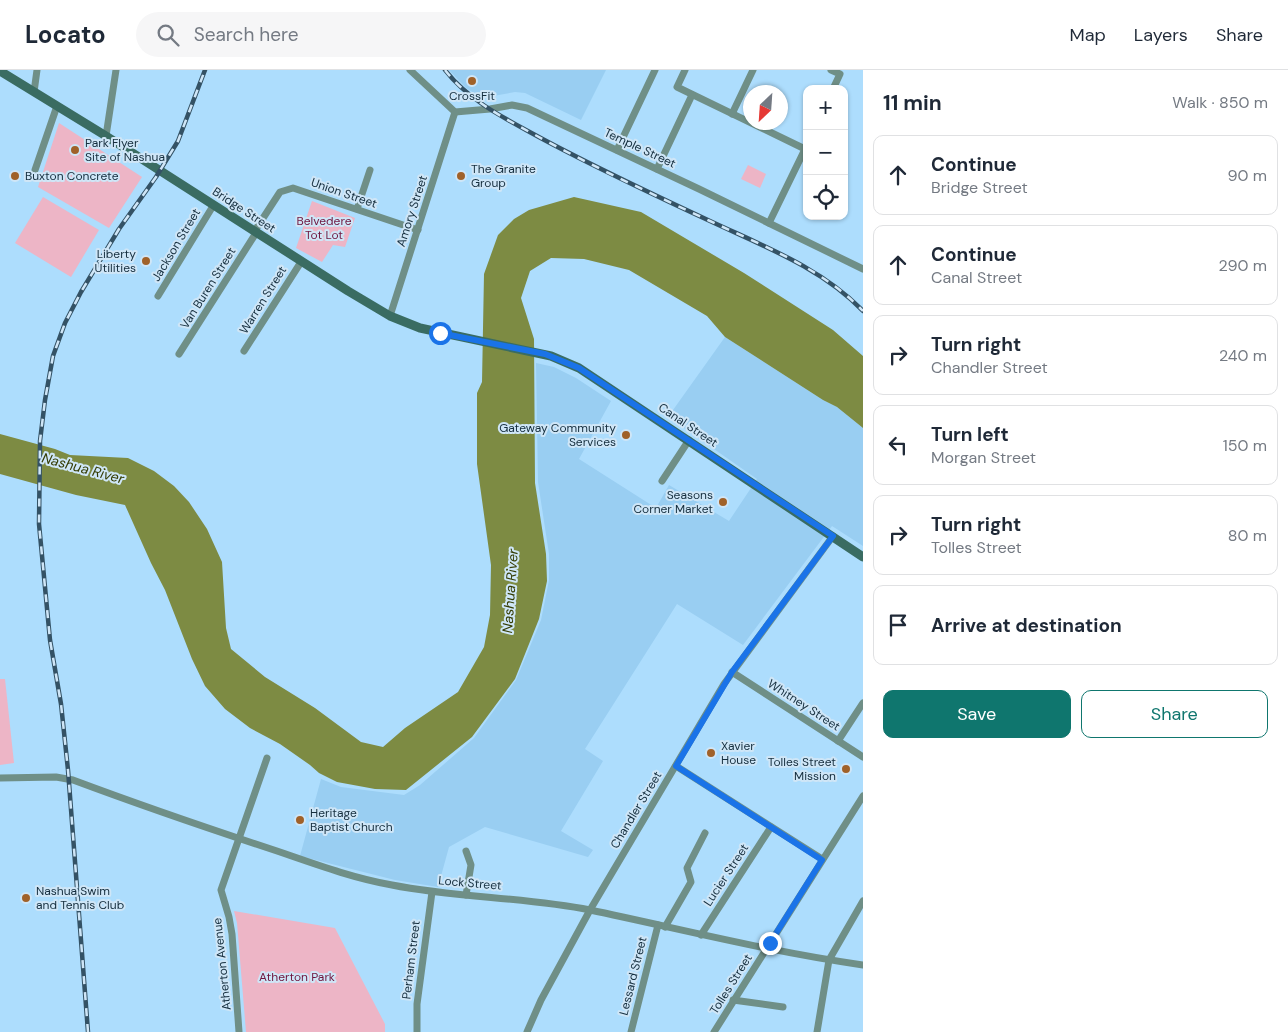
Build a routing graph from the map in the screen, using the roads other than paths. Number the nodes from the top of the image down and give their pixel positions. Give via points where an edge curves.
1 (37, 70) edge
2 (116, 70) edge
3 (410, 70) edge
4 (655, 70) edge
5 (685, 70) edge
6 (753, 70) edge
7 (831, 70) edge
8 (0, 71) edge
9 (836, 85) edge
10 (34, 92) junction
11 (692, 95) junction
12 (57, 106) junction
13 (455, 112) junction
14 (732, 114) junction
15 (106, 136) junction
16 (803, 146) edge
17 (617, 150) junction
18 (803, 153) edge
19 (657, 169) junction
20 (35, 170) dead end
21 (370, 170) dead end
22 (213, 206) junction
23 (357, 209) junction
24 (769, 223) junction
25 (418, 230) junction
26 (255, 233) junction
27 (301, 262) junction
28 (863, 269) edge
29 (158, 296) dead end
30 (390, 316) junction
31 (244, 351) dead end
32 (179, 354) dead end
33 (545, 354) joint
34 (689, 440) junction
35 (662, 481) dead end
36 (833, 536) junction
37 (863, 557) edge
38 (732, 672) junction
39 (863, 702) edge
40 (838, 740) junction
41 (863, 757) edge
42 (267, 758) dead end
43 (676, 766) junction
44 (0, 778) edge
45 (863, 796) edge
46 (770, 827) junction
47 (705, 833) dead end
48 (238, 838) junction
49 (466, 851) dead end
50 (822, 860) junction
51 (432, 892) junction
52 (466, 895) junction
53 (863, 901) edge
54 (590, 910) junction
55 (661, 926) junction
56 (701, 935) junction
57 (766, 949) junction
58 (829, 960) junction
59 (863, 965) edge
60 (734, 1000) junction
61 (783, 1007) dead end
62 (239, 1032) edge
63 (418, 1032) edge
64 (527, 1032) edge
65 (631, 1032) edge
66 (714, 1032) edge
67 (817, 1032) edge

1 - 10 street
2 - 15 street
3 - 13 street
4 - 17 street
5 - 11 street via 677,87
6 - 14 street
7 - 9 street via 840,74
8 - 10 street, Bridge Street
10 - 12 street, Bridge Street
11 - 14 street
11 - 19 street
12 - 15 street, Bridge Street
12 - 20 street
13 - 17 street, Temple Street via 522,106
13 - 25 street, Amory Street
14 - 16 street
15 - 22 street, Bridge Street
17 - 19 street, Temple Street
18 - 24 street
19 - 24 street, Temple Street
21 - 23 street
22 - 26 street, Bridge Street
22 - 29 street, Jackson Street
23 - 25 street, Union Street
23 - 26 street, Union Street via 297,188 286,189 280,192
24 - 28 street, Temple Street
25 - 30 street, Amory Street
26 - 27 street, Bridge Street
26 - 32 street, Van Buren Street
27 - 30 street, Bridge Street
27 - 31 street, Warren Street
30 - 33 street, Bridge Street via 420,328
33 - 34 street, Canal Street via 585,371
34 - 35 street
34 - 36 street, Canal Street
36 - 37 street, Canal Street
36 - 38 street, Chandler Street
38 - 40 street, Whitney Street
38 - 43 street, Chandler Street
39 - 40 street
40 - 41 street, Whitney Street
42 - 48 street, Atherton Avenue
43 - 46 street
43 - 54 street, Chandler Street
44 - 48 street, Lock Street via 73,780
45 - 50 street, Tolles Street
46 - 50 street
46 - 56 street, Lucier Street
47 - 55 street, Lessard Street via 687,868 691,882
48 - 51 street, Lock Street via 362,878
48 - 62 street, Atherton Avenue via 221,893 231,923
49 - 52 street via 471,865
50 - 57 street, Tolles Street
51 - 52 street, Lock Street
51 - 63 street, Perham Street via 416,1004
52 - 54 street, Lock Street
53 - 58 street
54 - 55 street, Lock Street
54 - 64 street, Chandler Street via 540,1000
55 - 56 street, Lock Street
55 - 65 street, Lessard Street
56 - 57 street, Lock Street
57 - 58 street, Lock Street
57 - 60 street, Tolles Street
58 - 59 street, Lock Street
58 - 67 street
60 - 61 street
60 - 66 street, Tolles Street

